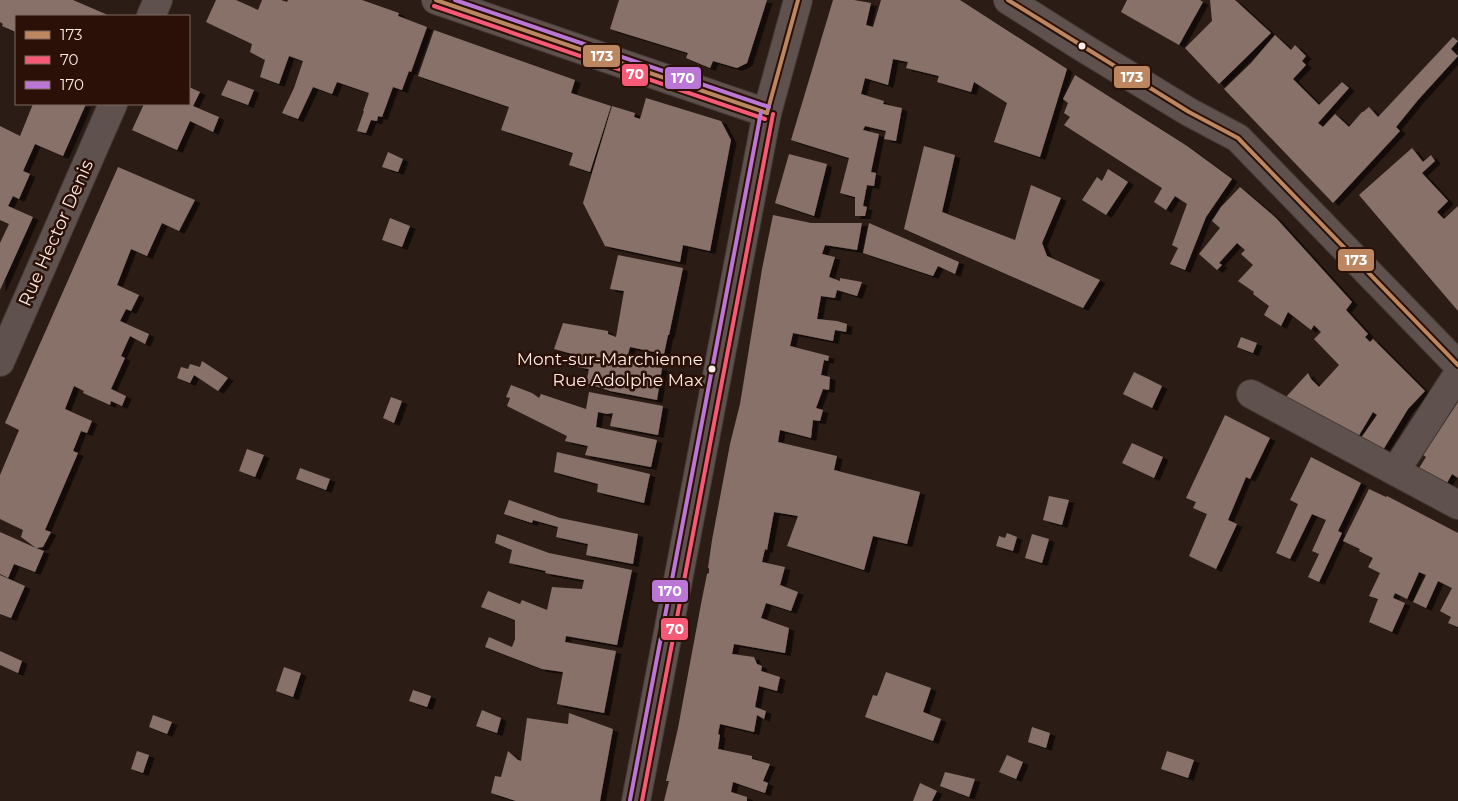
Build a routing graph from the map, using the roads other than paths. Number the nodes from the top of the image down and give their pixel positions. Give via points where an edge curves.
1 (158, 0) edge
2 (436, 0) edge
3 (798, 0) edge
4 (1008, 0) edge
5 (151, 15) edge
6 (113, 105) edge
7 (767, 113) junction
8 (0, 362) edge
9 (1458, 365) edge
10 (1458, 374) edge
11 (1251, 394) dead end
12 (1396, 470) junction
13 (1458, 505) edge
14 (636, 801) edge

1 - 5 street
2 - 7 street
3 - 7 street
4 - 9 street via 1189,112 1238,138
6 - 8 street, Rue Hector Denis
7 - 14 street
10 - 12 street
11 - 12 street
12 - 13 street

